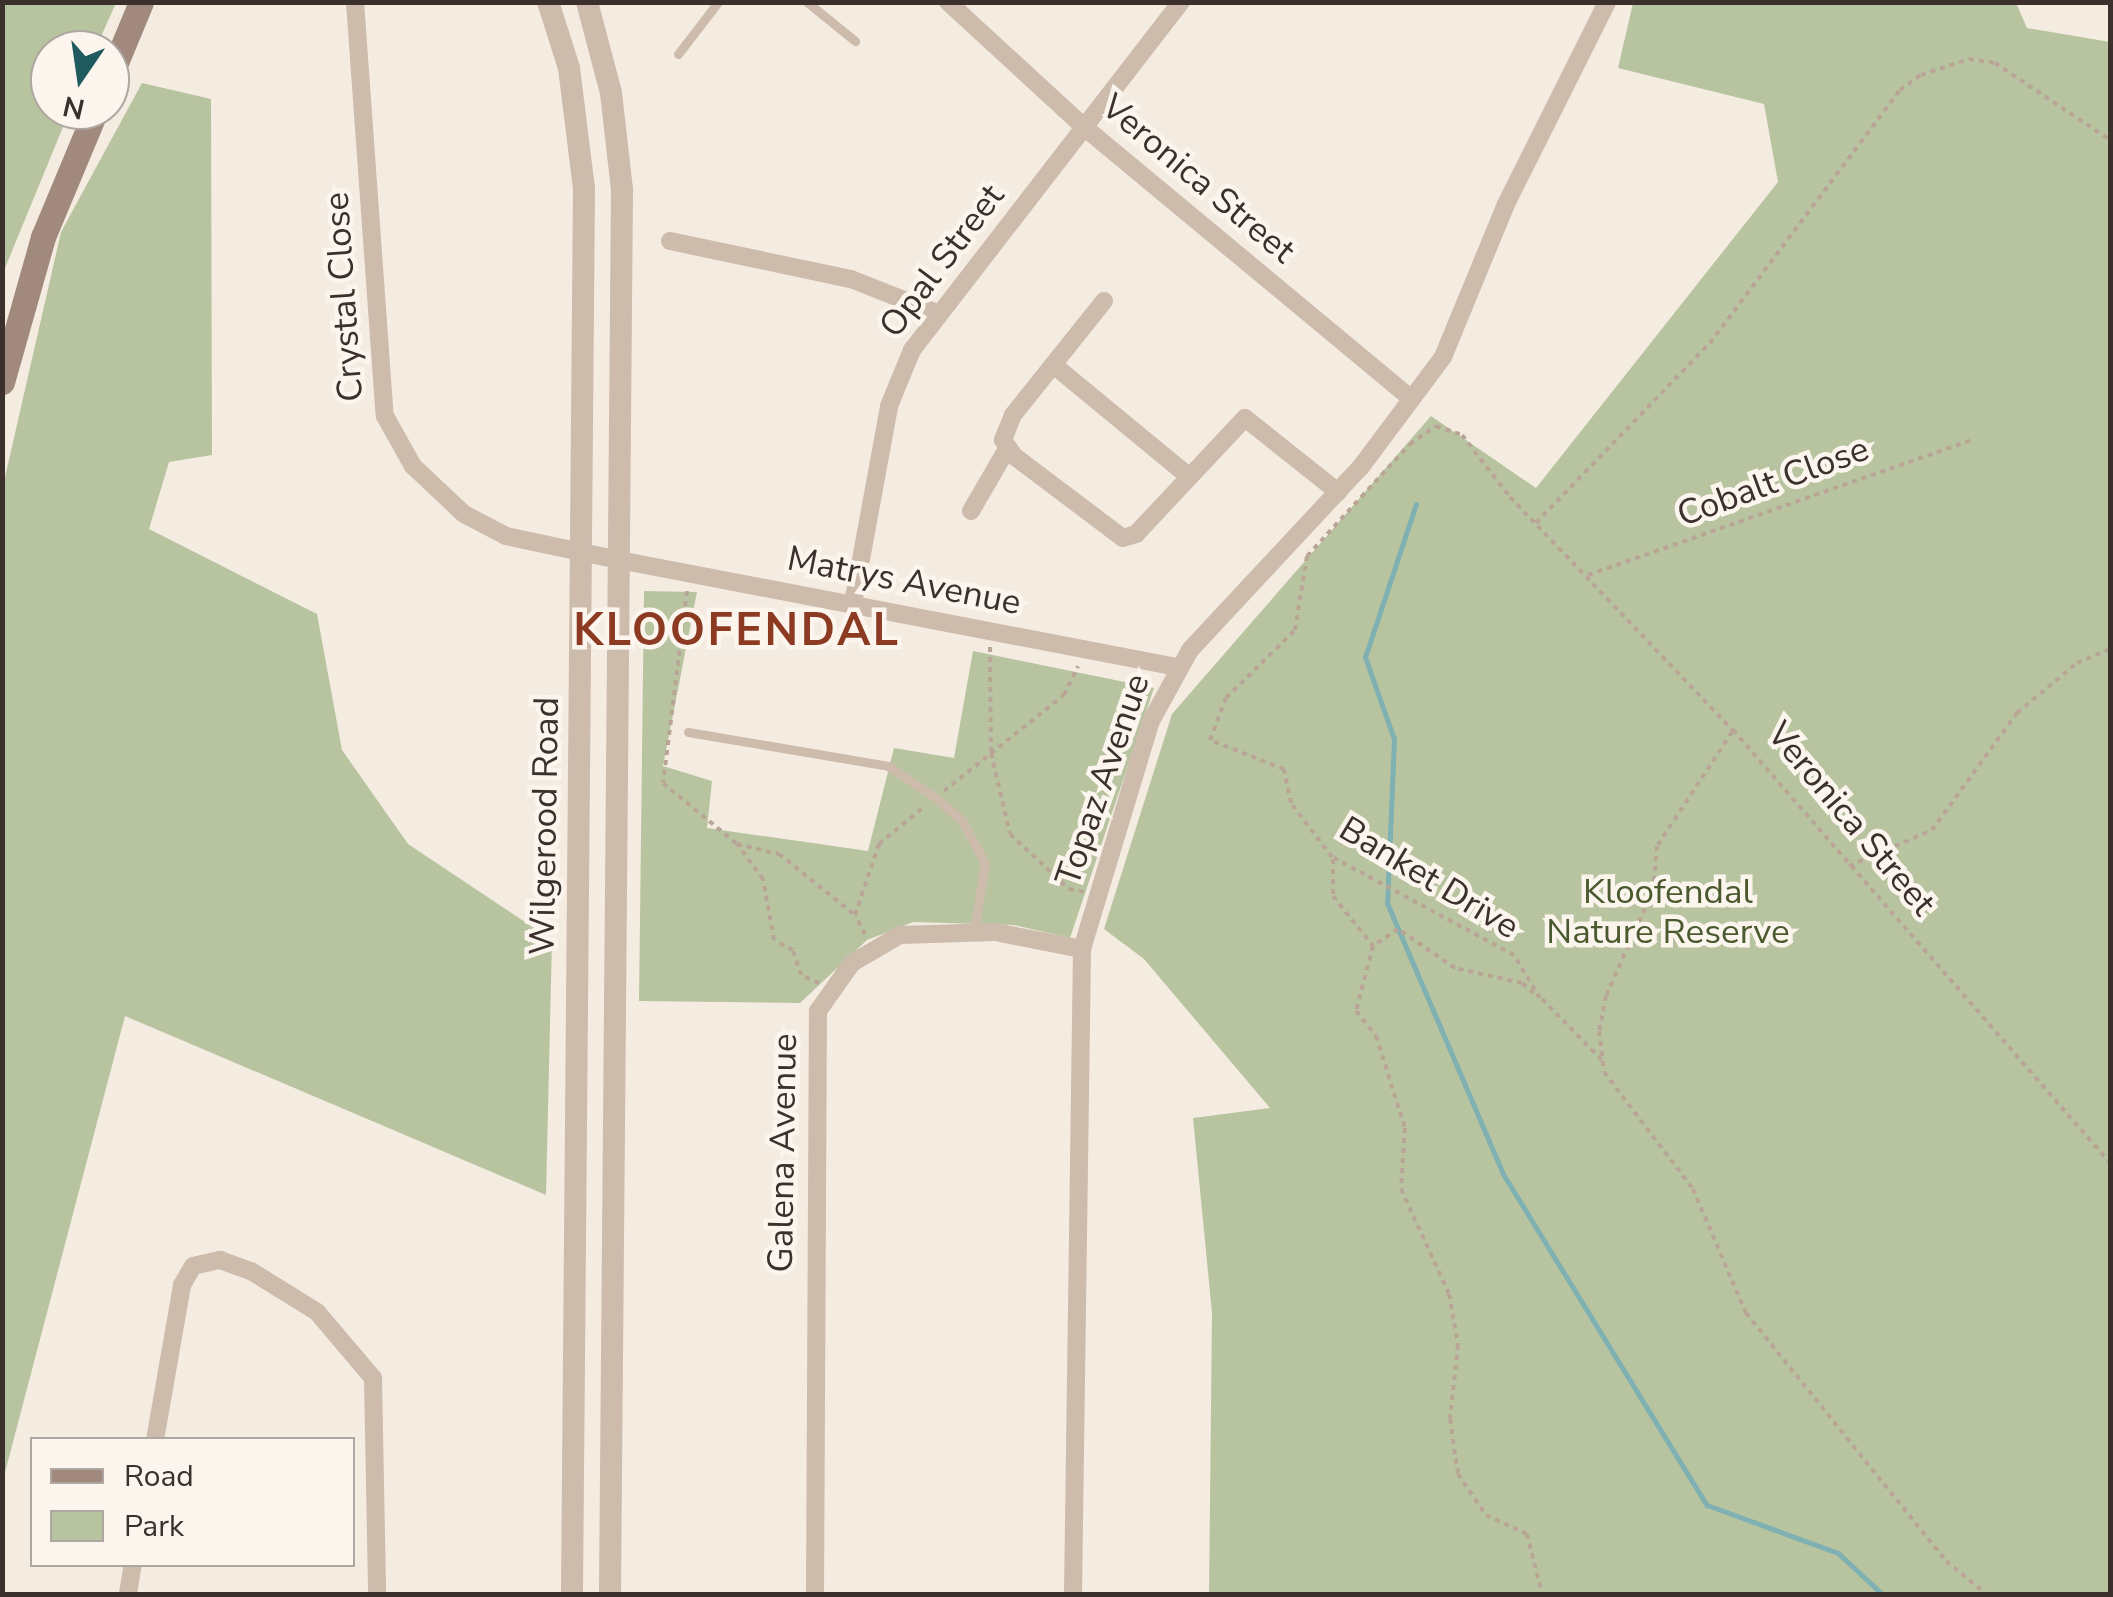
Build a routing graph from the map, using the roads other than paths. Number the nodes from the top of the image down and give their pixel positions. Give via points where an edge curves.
1 (141, 2) edge
2 (355, 2) edge
3 (548, 2) edge
4 (587, 2) edge
5 (718, 2) edge
6 (807, 2) edge
7 (948, 2) edge
8 (1181, 2) edge
9 (1607, 2) edge
10 (129, 30) edge
11 (855, 41) dead end
12 (678, 54) dead end
13 (1084, 127) junction
14 (88, 130) edge
15 (670, 241) dead end
16 (1104, 302) dead end
17 (936, 312) junction
18 (1056, 367) junction
19 (2, 382) edge
20 (1412, 399) junction
21 (1007, 449) junction
22 (1188, 476) junction
23 (1338, 492) junction
24 (971, 511) dead end
25 (582, 552) junction
26 (620, 560) junction
27 (854, 603) junction
28 (1176, 667) junction
29 (688, 732) dead end
30 (974, 931) junction
31 (1082, 949) junction
32 (156, 1437) edge
33 (132, 1567) edge
34 (128, 1594) edge
35 (377, 1594) edge
36 (572, 1594) edge
37 (610, 1594) edge
38 (815, 1594) edge
39 (1073, 1594) edge

1 - 10 main road
2 - 25 street, Crystal Close via 392,433 429,483 478,524
3 - 25 street, Wilgerood Road via 569,68 584,188
4 - 26 street, Wilgerood Road via 611,93 622,189
5 - 12 lane
6 - 11 lane
7 - 13 street, Veronica Street
8 - 13 street, Opal Street
9 - 20 street, Topaz Avenue via 1506,204 1443,356
13 - 17 street, Opal Street
13 - 20 street, Veronica Street
14 - 19 main road via 37,253
15 - 17 street via 851,279
16 - 18 street
17 - 27 street, Opal Street via 890,406
18 - 21 street via 1012,415
18 - 22 street
20 - 23 street, Topaz Avenue
21 - 22 street via 1123,538 1136,534
21 - 24 street
22 - 23 street via 1237,422 1251,418
23 - 28 street, Topaz Avenue
25 - 26 street, Crystal Close
25 - 36 street, Wilgerood Road
26 - 27 street, Matrys Avenue
26 - 37 street, Wilgerood Road
27 - 28 street, Matrys Avenue
28 - 31 street, Topaz Avenue via 1151,722
29 - 30 lane via 888,766 936,798 962,821 985,863
30 - 31 street
30 - 38 street, Galena Avenue via 900,935 871,948 830,987 818,1011
31 - 39 street, Topaz Avenue
32 - 35 street via 182,1284 204,1262 251,1271 317,1312 372,1378
33 - 34 street

